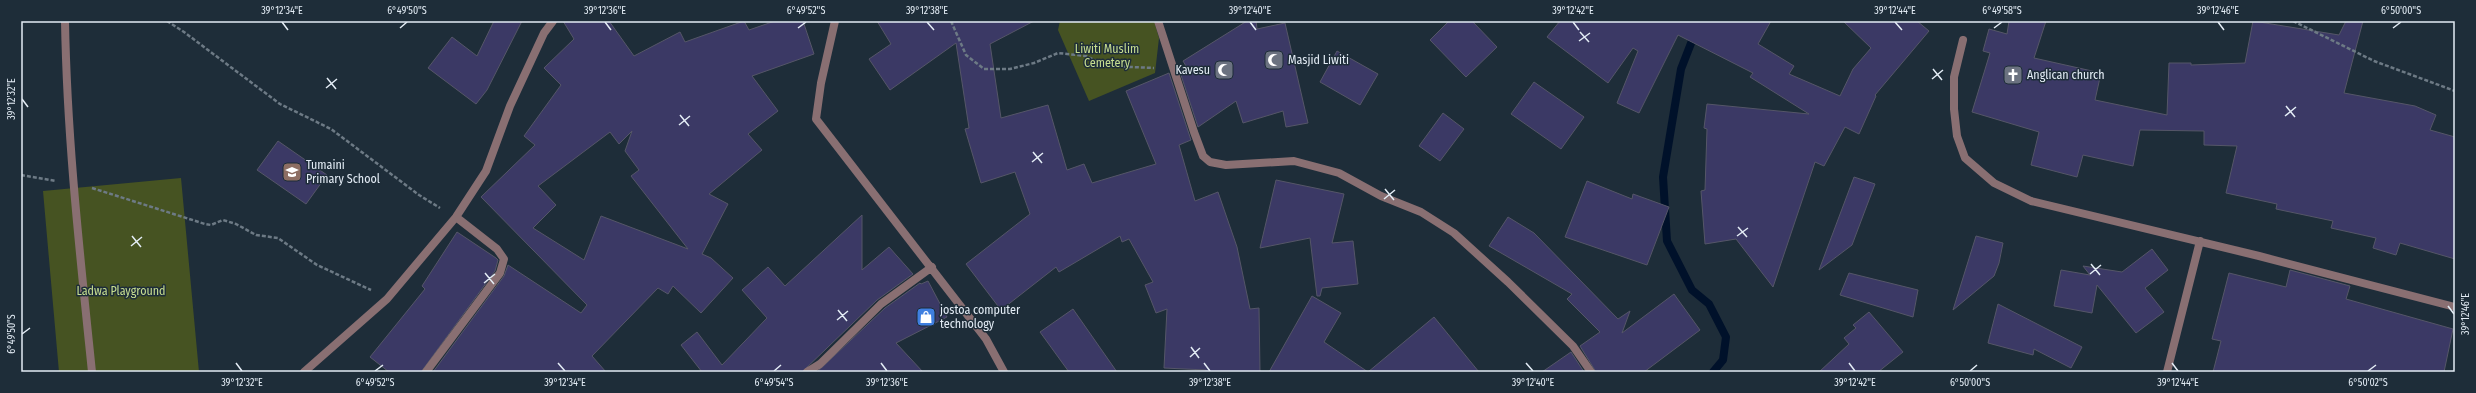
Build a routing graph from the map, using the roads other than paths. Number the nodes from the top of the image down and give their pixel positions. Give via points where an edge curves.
1 (65, 21) edge
2 (553, 21) edge
3 (835, 21) edge
4 (1158, 21) edge
5 (1963, 40) dead end
6 (456, 217) junction
7 (2200, 241) junction
8 (932, 267) junction
9 (2455, 307) edge
10 (92, 372) edge
11 (304, 372) edge
12 (426, 372) edge
13 (807, 372) edge
14 (1004, 372) edge
15 (1591, 372) edge
16 (2167, 372) edge

1 - 10 street via 72,182
2 - 6 street via 544,34 510,106 486,171
3 - 8 street via 821,82 816,119
4 - 15 street via 1201,150 1210,162 1226,165 1294,161 1339,173 1381,196 1421,212 1454,233 1508,282 1573,346
5 - 7 street via 1954,77 1957,136 1965,158 1994,183 2031,201
6 - 11 street via 387,299
6 - 12 street via 497,249 504,259 500,273
7 - 9 street
7 - 16 street
8 - 13 street via 881,304 820,364
8 - 14 street via 986,339

